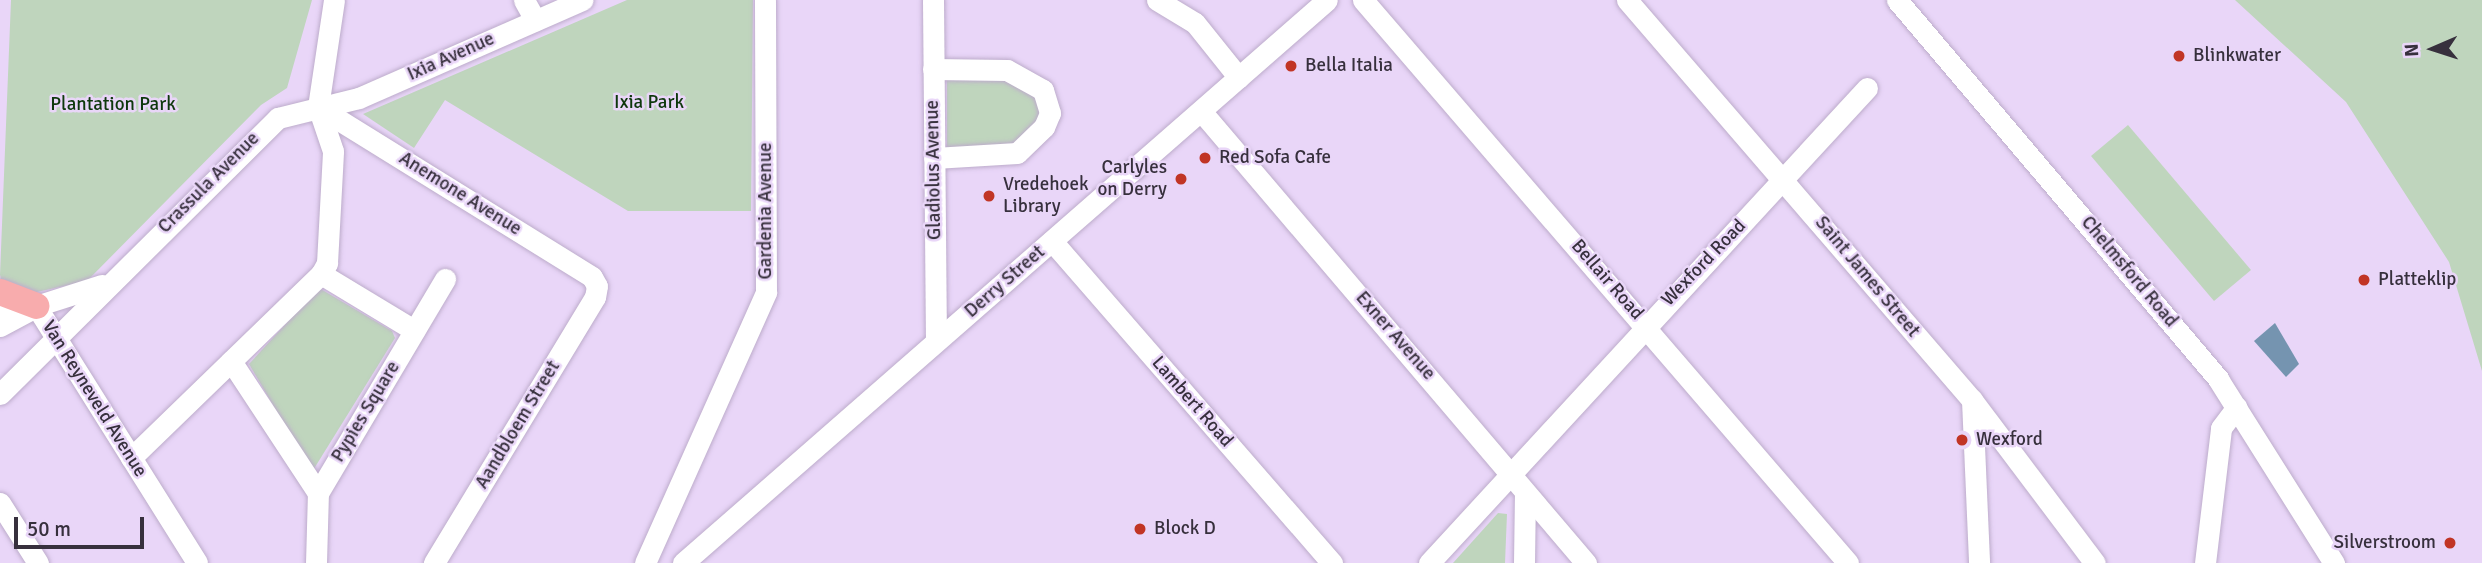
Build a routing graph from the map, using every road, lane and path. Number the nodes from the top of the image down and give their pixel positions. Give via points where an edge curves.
1 (334, 0) edge
2 (524, 0) edge
3 (582, 0) edge
4 (765, 0) edge
5 (933, 0) edge
6 (1157, 0) edge
7 (1327, 0) edge
8 (1363, 0) edge
9 (1627, 0) edge
10 (1897, 0) edge
11 (536, 20) junction
12 (933, 69) junction
13 (1239, 78) junction
14 (1867, 88) dead end
15 (318, 107) junction
16 (1201, 111) junction
17 (934, 158) junction
18 (1784, 180) junction
19 (1052, 241) junction
20 (321, 274) junction
21 (112, 279) junction
22 (444, 279) dead end
23 (597, 286) joint
24 (0, 292) edge
25 (36, 306) junction
26 (0, 309) edge
27 (1645, 325) junction
28 (0, 326) edge
29 (414, 330) junction
30 (56, 340) junction
31 (936, 340) junction
32 (231, 361) junction
33 (0, 394) edge
34 (1972, 400) junction
35 (2236, 407) junction
36 (2008, 444) junction
37 (131, 458) junction
38 (1511, 475) junction
39 (1975, 478) junction
40 (318, 493) junction
41 (1525, 493) junction
42 (0, 503) edge
43 (38, 563) edge
44 (197, 563) edge
45 (316, 563) edge
46 (435, 563) edge
47 (645, 563) edge
48 (683, 563) edge
49 (1332, 563) edge
50 (1429, 563) edge
51 (1524, 563) edge
52 (1586, 563) edge
53 (1848, 563) edge
54 (1979, 563) edge
55 (2095, 563) edge
56 (2204, 563) edge
57 (2334, 563) edge

1 - 15 street
2 - 11 street
3 - 11 street, Ixia Avenue
4 - 47 street, Gardenia Avenue via 766,292
5 - 12 street, Gladiolus Avenue
6 - 13 street via 1195,23
7 - 13 street, Derry Street
8 - 27 street, Bellair Road
9 - 18 street, Saint James Street
10 - 35 street, Chelmsford Road via 2129,270
11 - 15 street, Ixia Avenue via 359,98
12 - 17 street, Gladiolus Avenue
12 - 17 street via 1007,70 1043,89 1050,113 1044,127 1017,153
13 - 16 street, Derry Street
14 - 18 street, Wexford Road
15 - 20 street via 333,150 328,257
15 - 21 street, Crassula Avenue via 270,124
15 - 23 street, Anemone Avenue via 592,276
16 - 19 street, Derry Street
16 - 38 street, Exner Avenue
17 - 31 street, Gladiolus Avenue
18 - 27 street, Wexford Road
18 - 34 street, Saint James Street
19 - 31 street, Derry Street
19 - 49 street, Lambert Road
20 - 29 street
20 - 32 street
21 - 25 street, Crassula Avenue via 82,295
21 - 30 street, Crassula Avenue
22 - 29 street, Pypies Square
23 - 46 street, Aandbloem Street via 595,297
24 - 25 main road
25 - 26 street, Crassula Avenue
25 - 28 street, Crassula Avenue
25 - 30 street, Van Reyneveld Avenue
27 - 38 street, Wexford Road
27 - 53 street, Bellair Road
29 - 40 street, Pypies Square
30 - 33 street, Crassula Avenue
30 - 37 street, Van Reyneveld Avenue
31 - 48 street, Derry Street
32 - 37 street
32 - 40 street, Pypies Square
34 - 36 street, Saint James Street
34 - 39 street
35 - 56 street via 2221,428
35 - 57 street, Chelmsford Road
36 - 39 street via 1987,456
36 - 55 street, Saint James Street
37 - 44 street, Van Reyneveld Avenue
38 - 41 street, Exner Avenue
38 - 50 street, Wexford Road
39 - 54 street
40 - 45 street, Pypies Square
41 - 51 street
41 - 52 street, Exner Avenue
42 - 43 street

